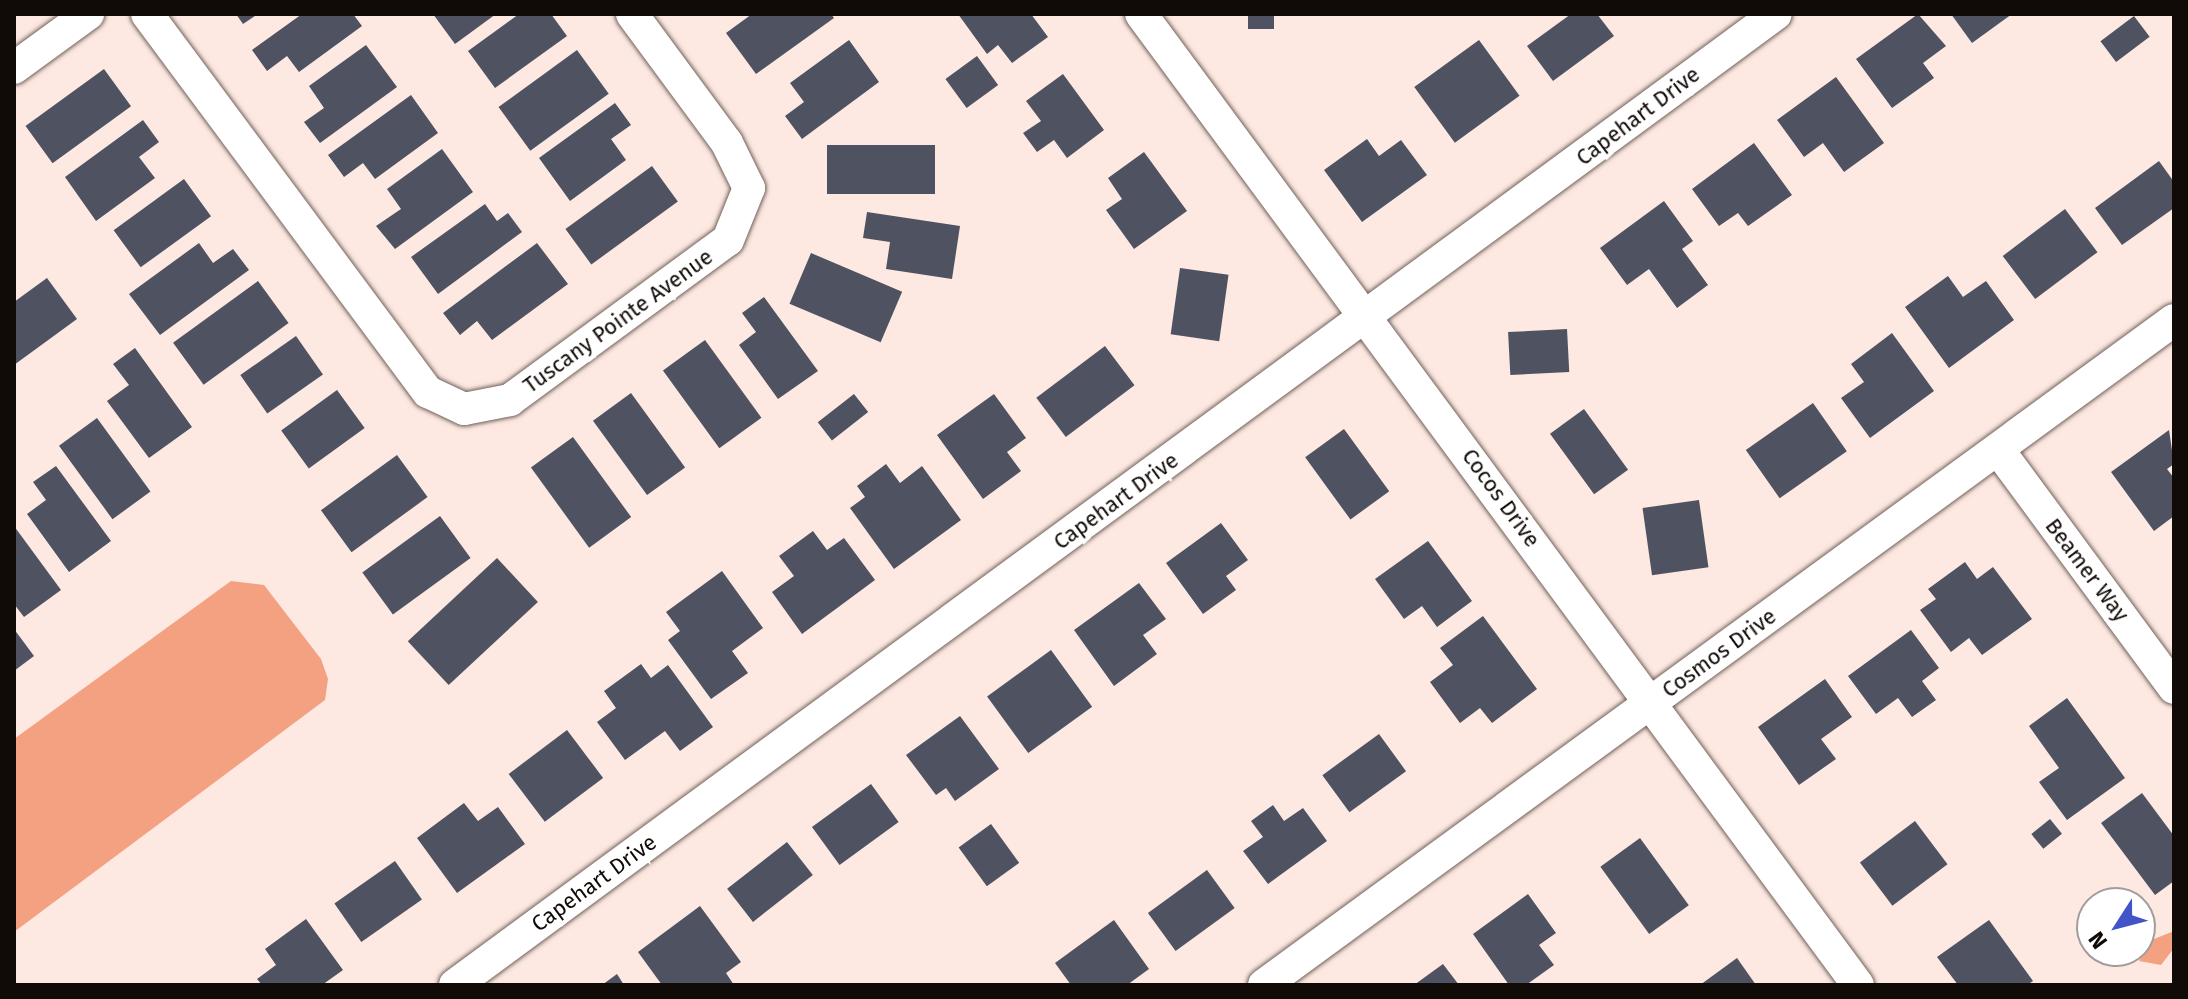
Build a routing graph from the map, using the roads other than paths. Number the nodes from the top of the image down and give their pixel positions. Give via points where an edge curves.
1 (88, 14) edge
2 (147, 14) edge
3 (632, 14) edge
4 (1141, 14) edge
5 (1776, 14) edge
6 (14, 68) edge
7 (1369, 316) junction
8 (2174, 320) edge
9 (2000, 452) junction
10 (2174, 688) edge
11 (1649, 703) junction
12 (455, 985) edge
13 (1264, 985) edge
14 (1858, 985) edge

1 - 6 street
2 - 3 street, Tuscany Pointe Avenue via 428,392 464,409 510,400 728,240 749,188 727,143
4 - 7 street, Cocos Drive
5 - 7 street, Capehart Drive
7 - 11 street, Cocos Drive
7 - 12 street, Capehart Drive
8 - 9 street, Cosmos Drive
9 - 10 street, Beamer Way
9 - 11 street, Cosmos Drive
11 - 13 street, Cosmos Drive
11 - 14 street, Cocos Drive

